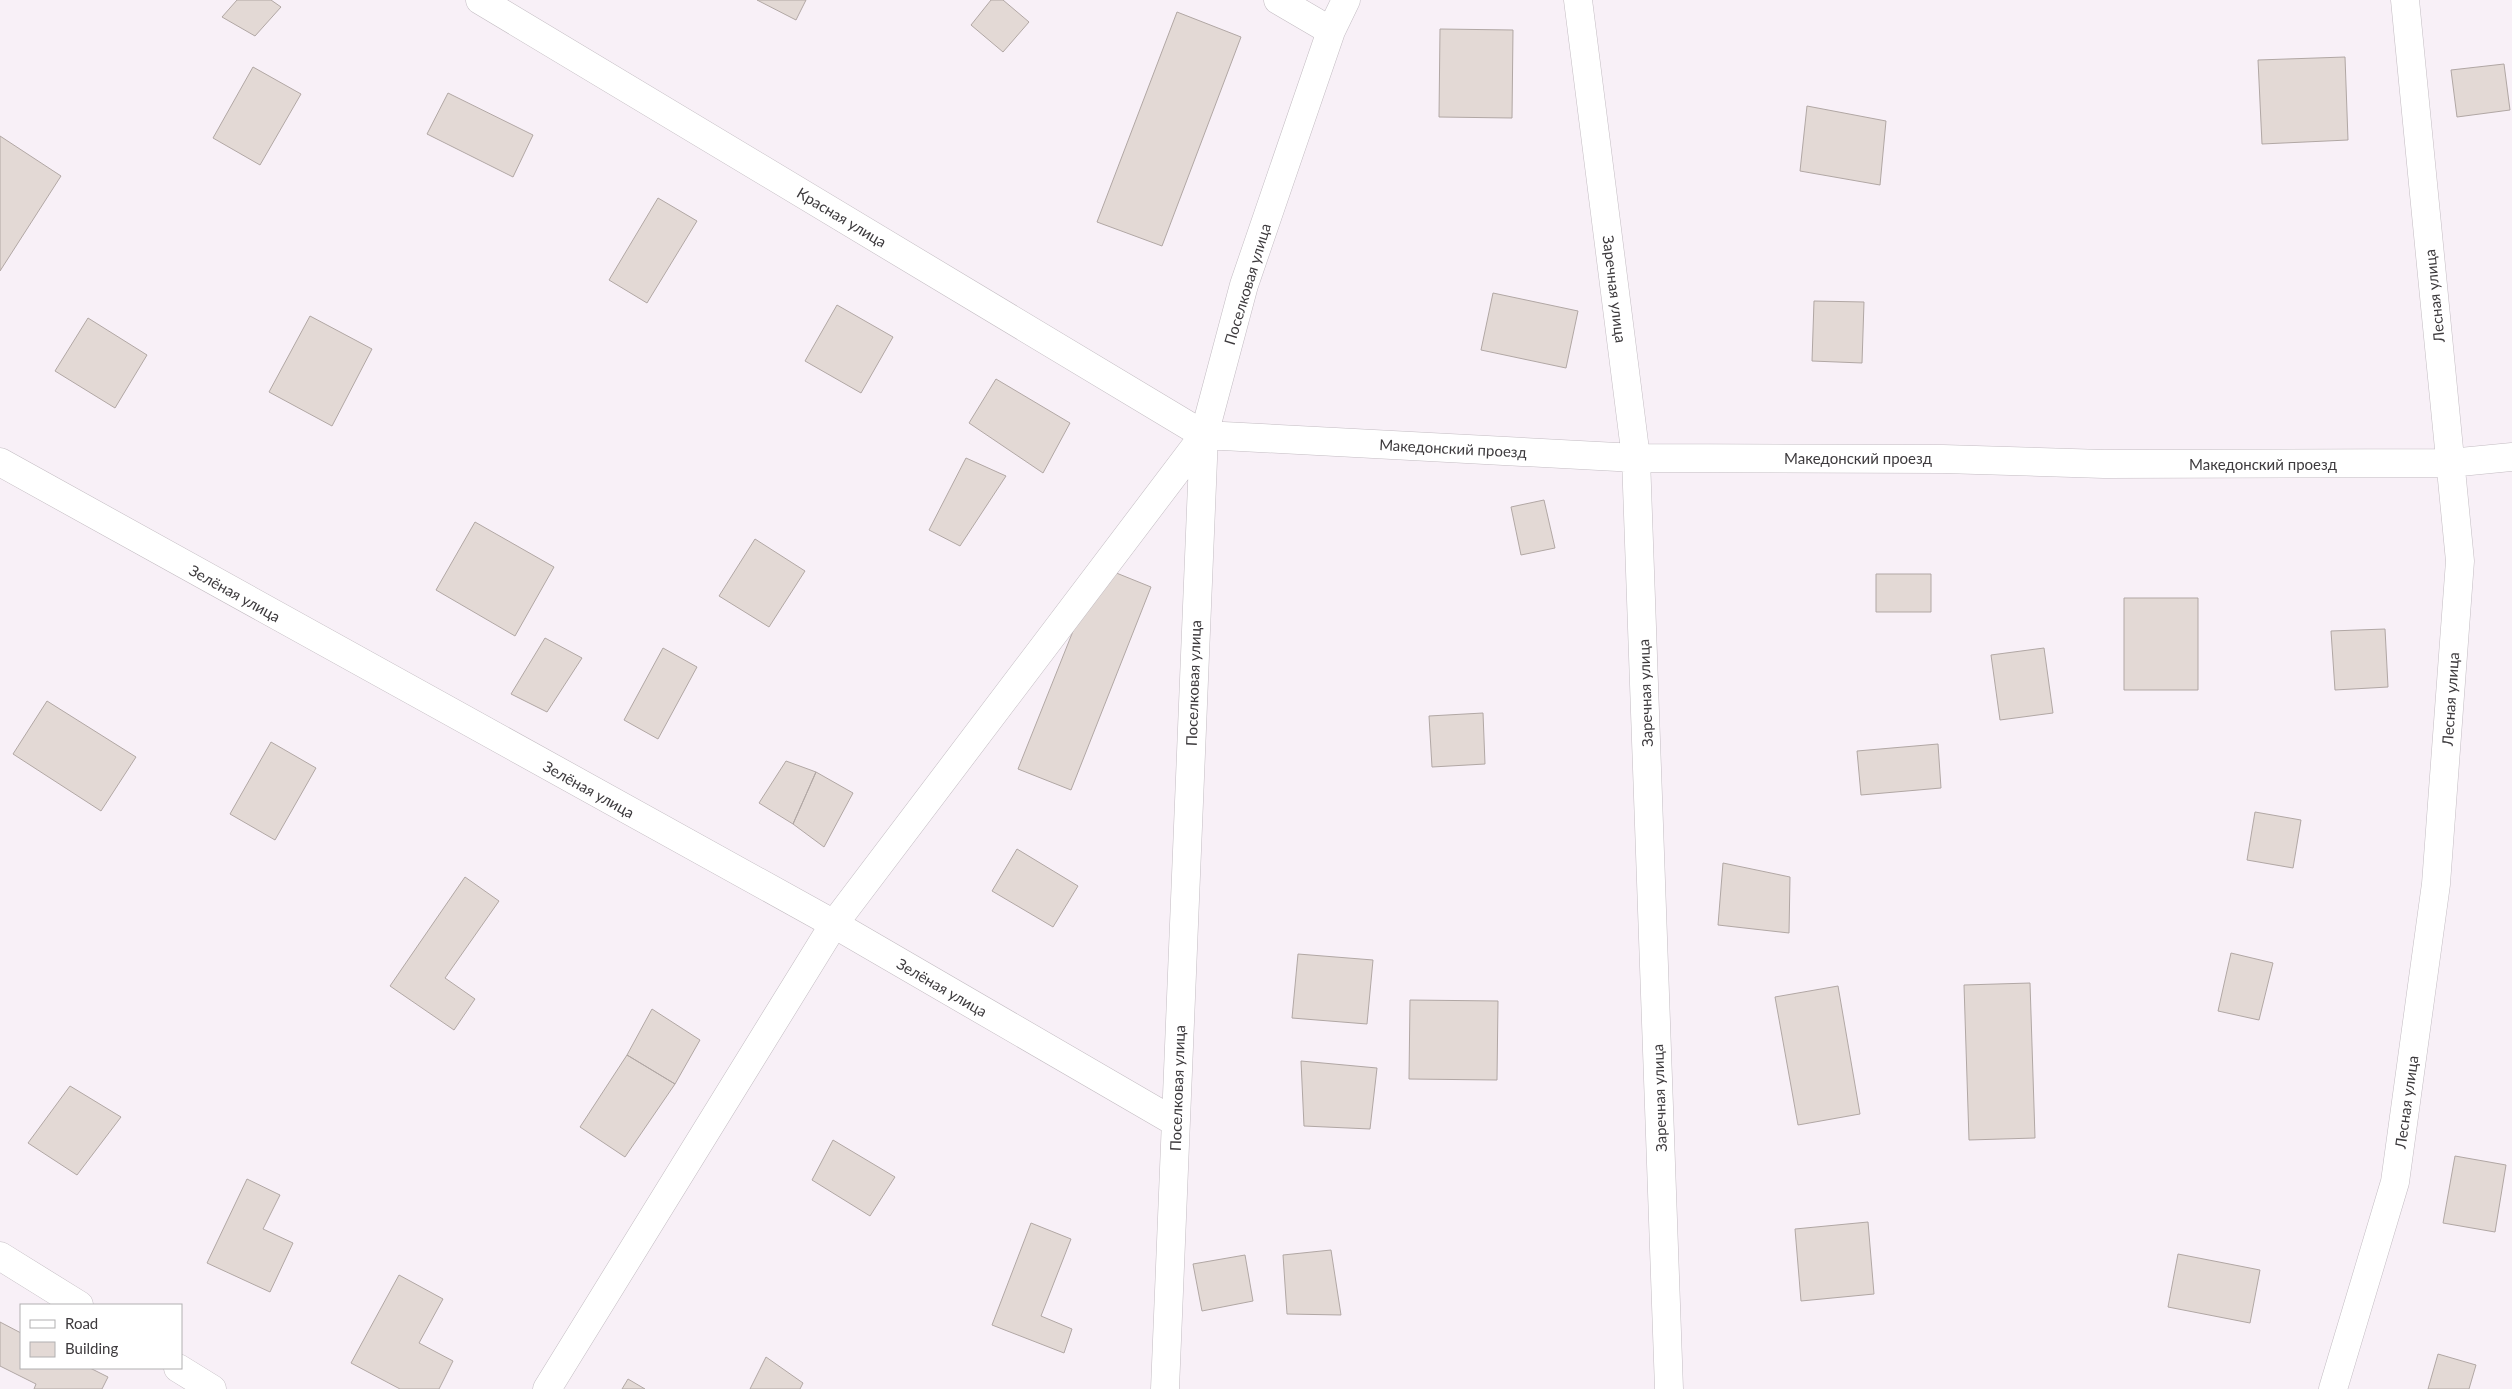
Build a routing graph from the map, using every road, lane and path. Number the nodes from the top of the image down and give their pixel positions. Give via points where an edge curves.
1 (480, 0) edge
2 (1278, 0) edge
3 (1346, 0) edge
4 (1578, 0) edge
5 (2405, 0) edge
6 (1331, 31) junction
7 (1204, 435) junction
8 (2512, 457) edge
9 (1636, 458) junction
10 (0, 462) edge
11 (2450, 463) junction
12 (834, 924) junction
13 (1175, 1122) junction
14 (0, 1256) edge
15 (77, 1304) edge
16 (180, 1369) edge
17 (212, 1389) edge
18 (547, 1389) edge
19 (1165, 1389) edge
20 (1669, 1389) edge
21 (2333, 1389) edge

1 - 7 street, Красная улица
2 - 6 street
3 - 6 street, Поселковая улица
4 - 9 street, Заречная улица
5 - 11 street, Лесная улица
6 - 7 street, Поселковая улица via 1244,285
7 - 9 street, Македонский проезд
7 - 12 street
7 - 13 street, Поселковая улица
8 - 11 street, Македонский проезд
9 - 11 street, Македонский проезд via 1943,458 2104,464
9 - 20 street, Заречная улица
10 - 12 street, Зелёная улица
11 - 21 street, Лесная улица via 2460,561 2436,884 2395,1182
12 - 13 street, Зелёная улица
12 - 18 street
13 - 19 street, Поселковая улица
14 - 15 street
16 - 17 street

